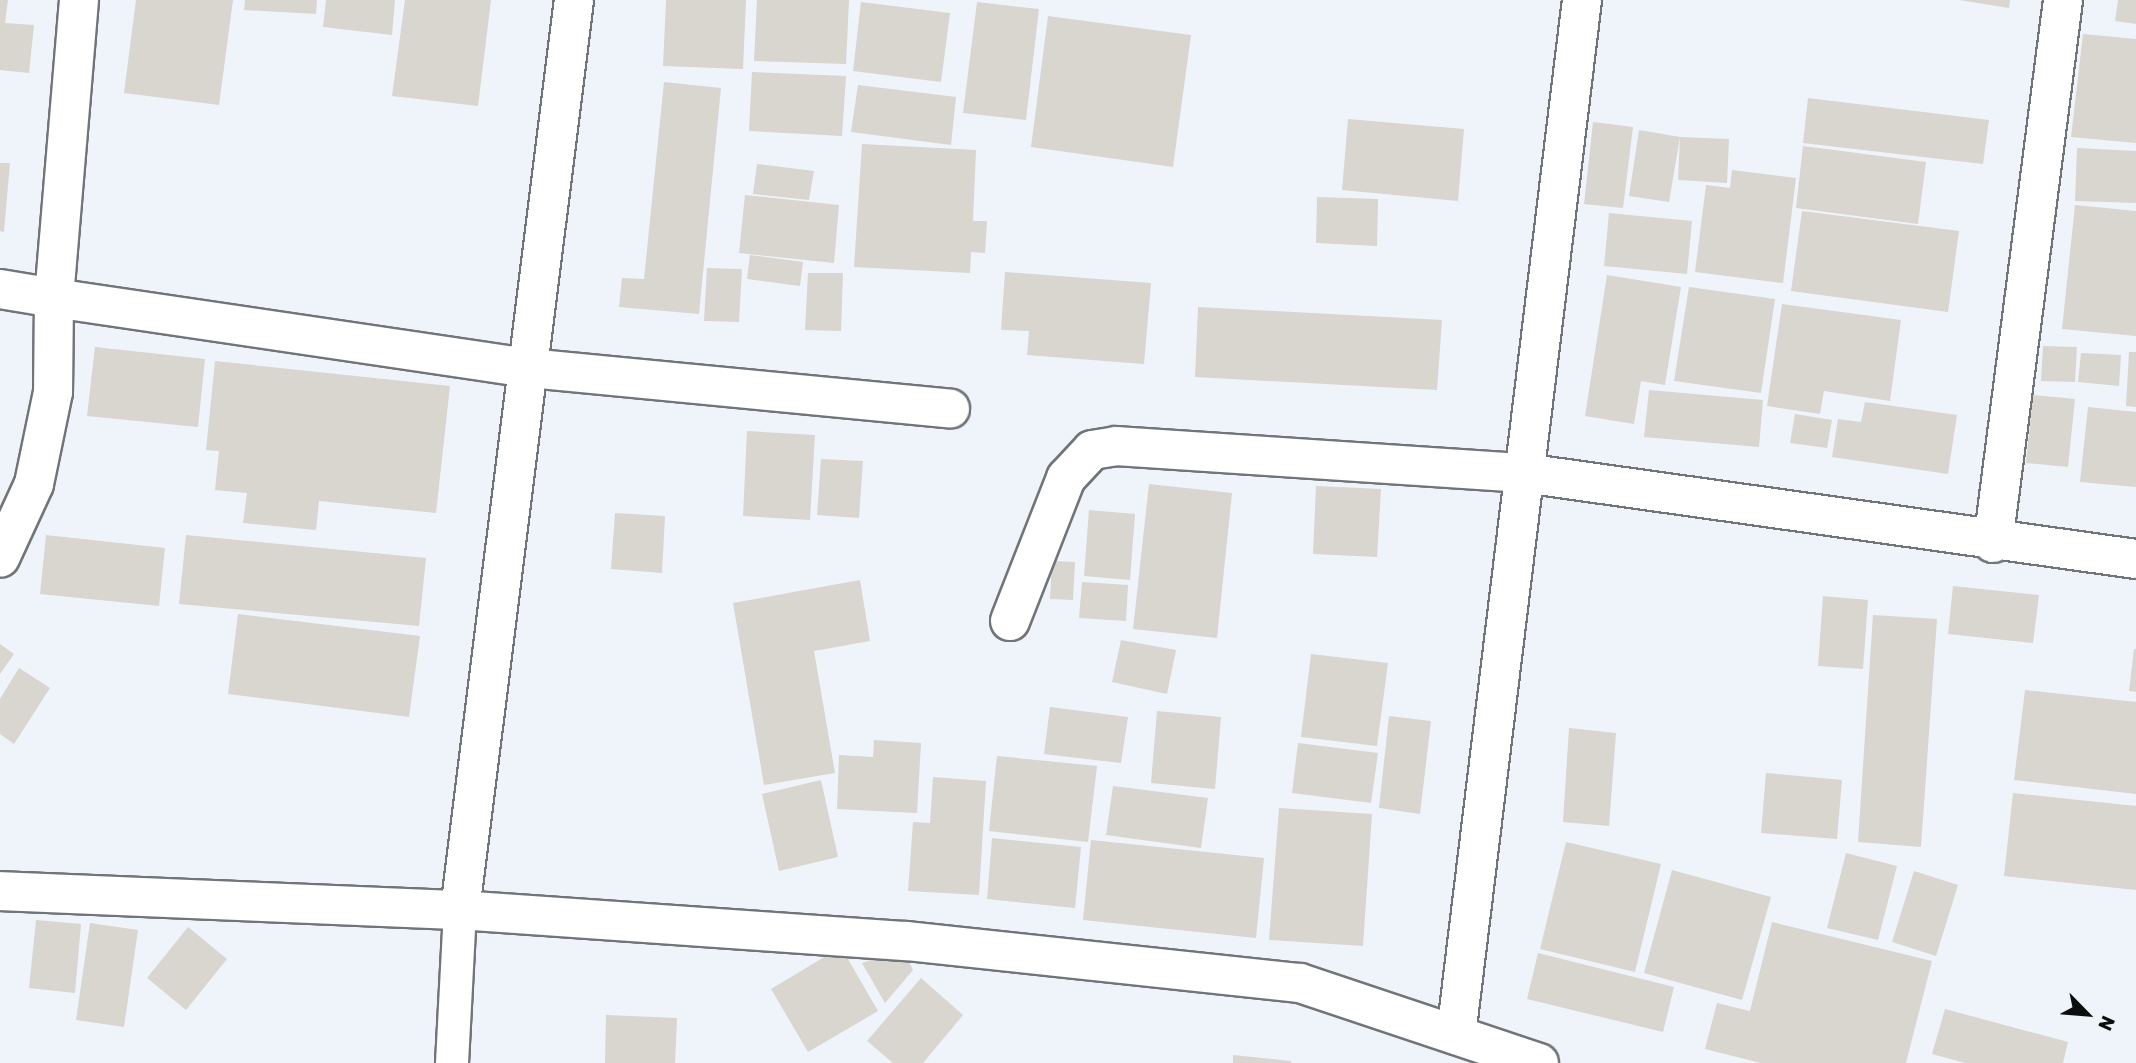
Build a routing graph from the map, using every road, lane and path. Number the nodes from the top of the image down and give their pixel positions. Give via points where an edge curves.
1 (79, 0) edge
2 (574, 0) edge
3 (1582, 0) edge
4 (2063, 0) edge
5 (0, 289) edge
6 (54, 298) junction
7 (528, 368) junction
8 (950, 409) dead end
9 (1524, 473) junction
10 (1993, 543) junction
11 (0, 558) edge
12 (2136, 559) edge
13 (1010, 621) dead end
14 (0, 891) edge
15 (460, 911) junction
16 (1456, 1035) junction
17 (1499, 1056) edge
18 (452, 1063) edge
19 (1539, 1063) edge

1 - 6 street
2 - 7 street
3 - 9 street
4 - 10 street
5 - 6 street
6 - 7 street
6 - 11 street via 53,392 34,484
7 - 8 street
7 - 15 street
9 - 10 street
9 - 13 street via 1116,446 1092,450 1066,478
9 - 16 street
10 - 12 street
14 - 15 street
15 - 16 street via 906,941 1300,983
15 - 18 lane
16 - 17 street
17 - 19 street

